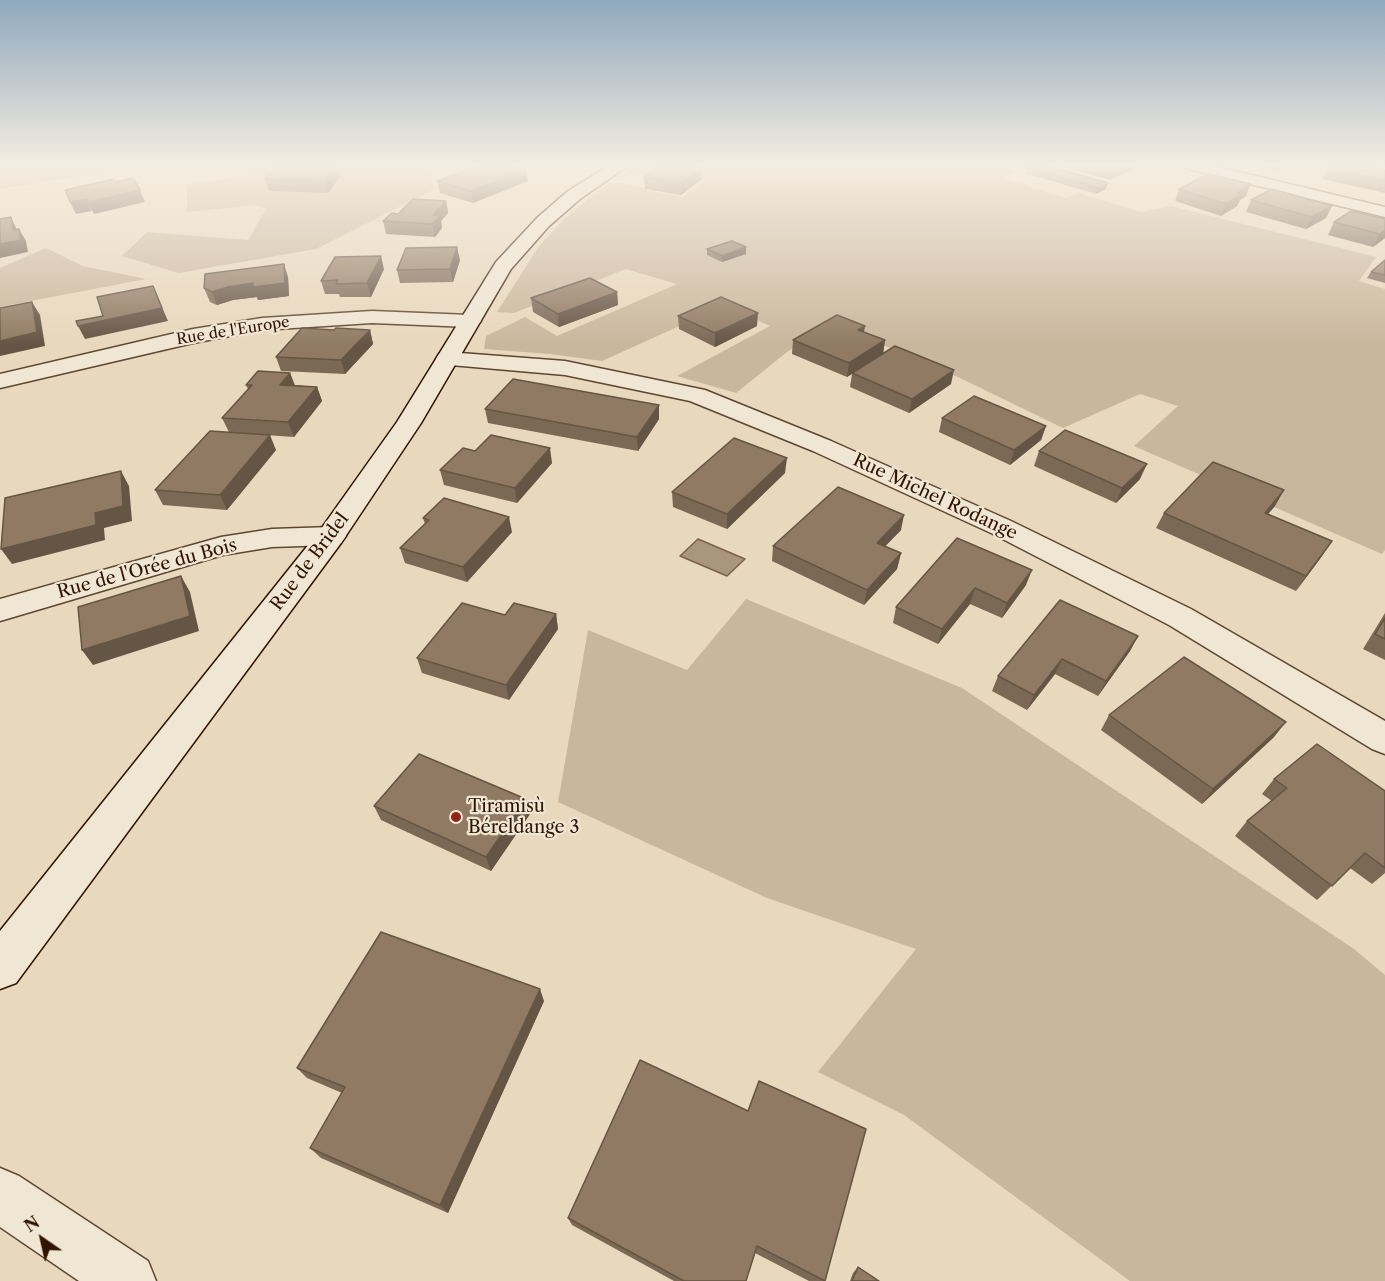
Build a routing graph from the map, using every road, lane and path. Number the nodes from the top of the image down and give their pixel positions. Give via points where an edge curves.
1 (540, 225) edge
2 (470, 321) junction
3 (447, 359) junction
4 (0, 381) edge
5 (331, 536) junction
6 (0, 610) edge
7 (1385, 739) edge
8 (0, 967) edge
9 (0, 1195) edge
10 (128, 1281) edge

1 - 2 street, Rue de Bridel via 503,266
2 - 3 street, Rue de Bridel
2 - 4 street, Rue de l'Europe via 372,317 262,324
3 - 5 street, Rue de Bridel via 409,423
3 - 7 street, Rue Michel Rodange via 565,368 697,395 822,446 1001,527 1180,617
5 - 6 street, Rue de l'Orée du Bois via 272,537 222,546
5 - 8 street, Rue de Bridel
9 - 10 street

